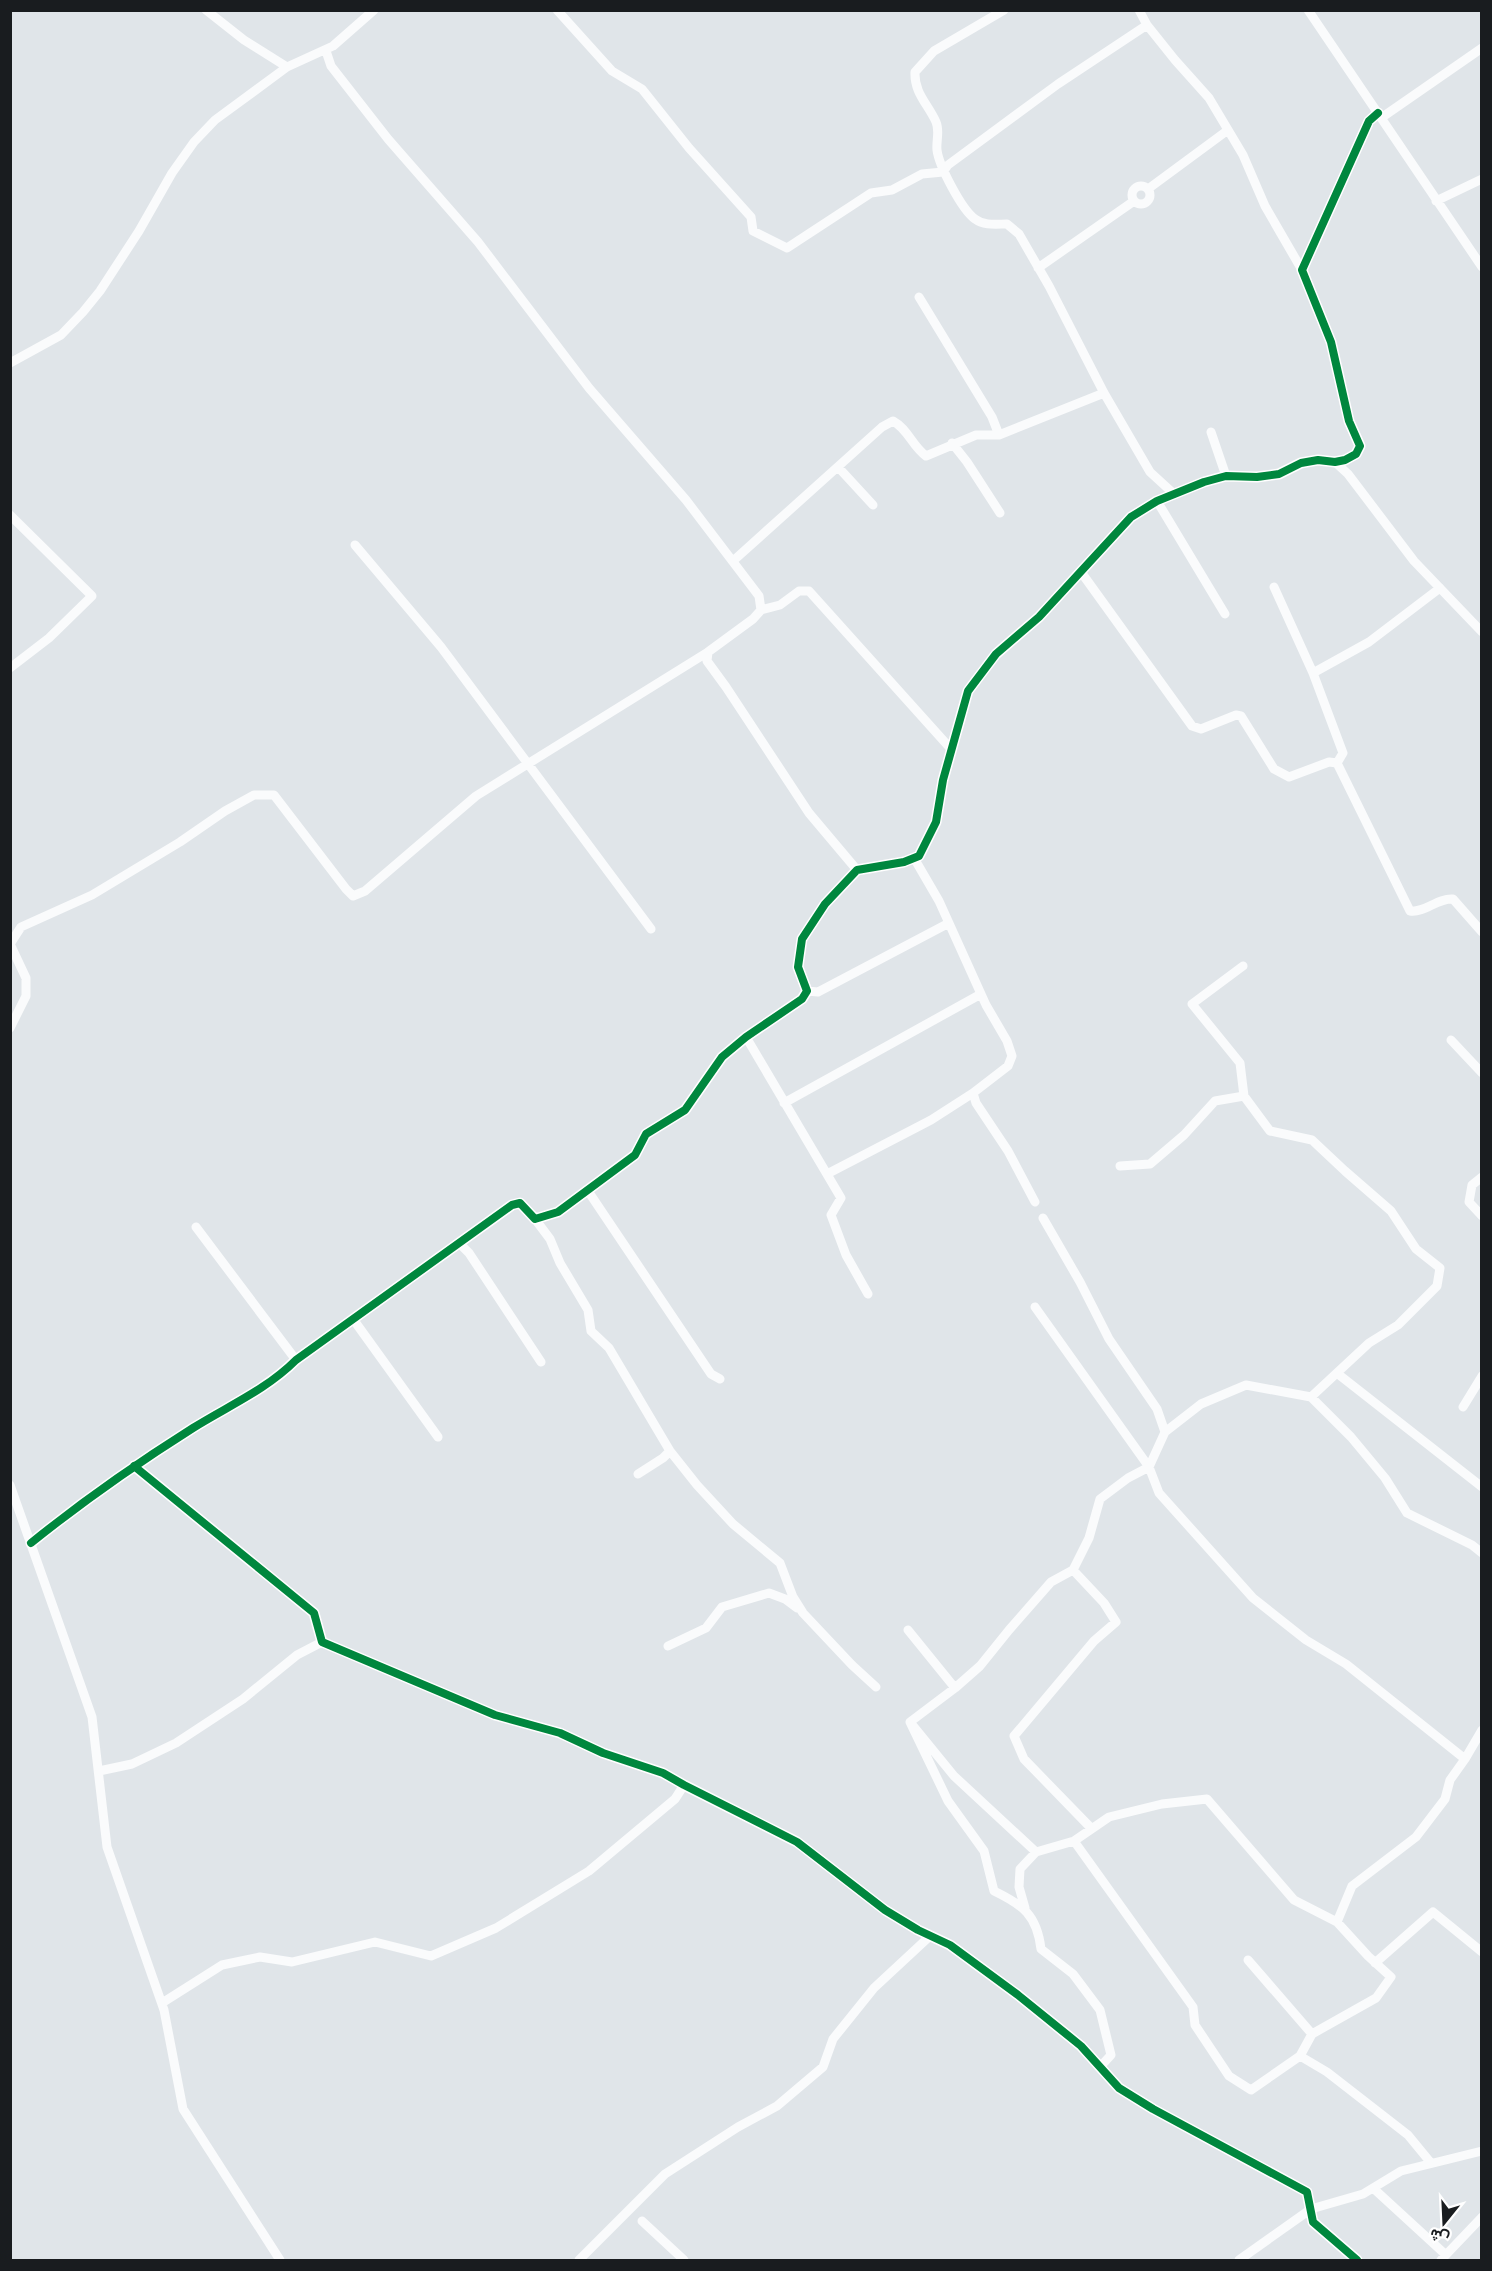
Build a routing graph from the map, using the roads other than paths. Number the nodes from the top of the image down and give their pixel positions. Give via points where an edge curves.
1 (206, 10) edge
2 (374, 10) edge
3 (557, 10) edge
4 (1004, 10) edge
5 (1139, 10) edge
6 (1308, 10) edge
7 (1147, 25) junction
8 (1482, 48) edge
9 (326, 51) junction
10 (287, 68) junction
11 (1380, 116) junction
12 (1228, 130) junction
13 (943, 172) junction
14 (1482, 179) edge
15 (1436, 201) junction
16 (1482, 267) edge
17 (1038, 268) junction
18 (1302, 270) junction
19 (919, 297) dead end
20 (10, 363) edge
21 (1104, 393) junction
22 (1211, 432) dead end
23 (999, 435) junction
24 (952, 444) junction
25 (1335, 462) junction
26 (838, 467) junction
27 (1226, 476) junction
28 (1174, 494) junction
29 (1157, 501) junction
30 (873, 505) dead end
31 (1000, 513) dead end
32 (10, 514) edge
33 (355, 545) dead end
34 (733, 561) junction
35 (1081, 572) junction
36 (1274, 587) dead end
37 (1440, 588) junction
38 (761, 610) junction
39 (1225, 614) dead end
40 (1479, 626) edge
41 (708, 652) junction
42 (10, 668) edge
43 (1313, 673) junction
44 (951, 749) junction
45 (1337, 763) junction
46 (530, 764) junction
47 (914, 858) junction
48 (857, 870) junction
49 (949, 923) junction
50 (651, 929) dead end
51 (1482, 932) edge
52 (10, 944) edge
53 (1243, 966) dead end
54 (807, 990) junction
55 (981, 993) junction
56 (10, 1028) edge
57 (746, 1036) junction
58 (1450, 1040) dead end
59 (1482, 1073) edge
60 (973, 1093) junction
61 (1244, 1096) junction
62 (784, 1103) junction
63 (1120, 1167) dead end
64 (827, 1174) junction
65 (1482, 1177) edge
66 (588, 1191) junction
67 (1035, 1202) dead end
68 (1482, 1216) edge
69 (1043, 1218) dead end
70 (535, 1219) junction
71 (196, 1227) dead end
72 (459, 1243) junction
73 (868, 1294) dead end
74 (1035, 1307) dead end
75 (353, 1319) junction
76 (296, 1360) junction
77 (541, 1362) dead end
78 (1338, 1374) junction
79 (1482, 1376) edge
80 (720, 1379) dead end
81 (1311, 1397) junction
82 (1463, 1407) dead end
83 (1166, 1432) junction
84 (438, 1437) dead end
85 (670, 1451) junction
86 (134, 1466) junction
87 (1149, 1467) junction
88 (638, 1474) dead end
89 (10, 1485) edge
90 (1482, 1487) edge
91 (31, 1543) junction
92 (1482, 1553) edge
93 (1073, 1570) junction
94 (804, 1613) junction
95 (908, 1630) dead end
96 (321, 1642) junction
97 (668, 1646) dead end
98 (876, 1687) dead end
99 (955, 1688) junction
100 (910, 1722) junction
101 (1482, 1730) edge
102 (1465, 1759) junction
103 (99, 1772) junction
104 (684, 1785) junction
105 (1091, 1828) junction
106 (1074, 1841) junction
107 (1036, 1852) junction
108 (1025, 1908) junction
109 (1337, 1922) junction
110 (930, 1936) junction
111 (1482, 1952) edge
112 (1248, 1960) dead end
113 (1375, 1963) junction
114 (162, 2003) junction
115 (1312, 2034) junction
116 (1300, 2056) junction
117 (1100, 2067) junction
118 (1482, 2151) edge
119 (1431, 2163) junction
120 (1373, 2188) junction
121 (1311, 2209) junction
122 (1482, 2217) edge
123 (642, 2221) dead end
124 (1443, 2258) edge
125 (280, 2260) edge
126 (579, 2260) edge
127 (684, 2260) edge
128 (1239, 2260) edge
129 (1357, 2260) edge

1 - 10 street
2 - 9 street
3 - 13 street via 612,71 642,89 688,148 751,217 753,231 787,248 871,193 892,190 922,174
4 - 13 street via 934,51 915,72 915,84 938,125 937,151
5 - 7 street
6 - 11 street
7 - 12 street via 1209,98
7 - 13 street via 1058,84
8 - 11 street
9 - 10 street
9 - 34 street via 331,66 388,139 478,242 582,379
10 - 20 street via 215,120 194,142 100,291 68,328
11 - 15 street
11 - 18 street via 1369,121
12 - 17 street via 1148,189 1135,188 1134,201
12 - 18 street via 1264,206
13 - 17 street via 975,219 990,225 1007,224 1019,234
14 - 15 street
15 - 16 street
17 - 21 street
18 - 25 street via 1331,342 1349,421 1360,446 1356,454
19 - 23 street
21 - 23 street
21 - 28 street via 1150,472
22 - 27 street
23 - 24 street via 976,435
24 - 26 street via 926,456 919,452 903,426 893,420
24 - 31 street
25 - 27 street via 1309,461 1279,474 1257,477
25 - 37 street
26 - 30 street
26 - 34 street
27 - 28 street
28 - 29 street
29 - 35 street via 1131,517
29 - 39 street
32 - 42 street via 92,596
33 - 46 street via 441,647
34 - 38 street via 759,596
35 - 44 street via 1039,617 996,654 968,691
35 - 45 street via 1192,726 1201,729 1241,716 1274,769 1289,777 1329,762
36 - 43 street
37 - 40 street
37 - 43 street via 1369,642
38 - 41 street
38 - 44 street via 780,605 799,591 809,591
41 - 46 street
41 - 48 street via 707,661 809,813
43 - 45 street via 1343,753
44 - 47 street via 936,822 920,856
45 - 51 street via 1410,910 1444,898 1453,899
46 - 50 street
46 - 52 street via 476,796 365,891 353,896 274,795 254,795 92,894 21,927
47 - 48 street
47 - 49 street
48 - 54 street via 825,904 802,939 798,966
49 - 54 street via 818,992
49 - 55 street
52 - 56 street via 26,978 26,996
53 - 61 street via 1192,1004 1240,1063
54 - 57 street via 802,999
55 - 60 street via 1012,1056 1008,1066
55 - 62 street
57 - 62 street
57 - 66 street via 722,1057 685,1110 646,1134 635,1155
58 - 59 street
60 - 64 street via 931,1120
60 - 67 street
61 - 63 street via 1215,1101 1184,1136 1150,1164
61 - 78 street via 1270,1131 1312,1140 1391,1211 1416,1249 1440,1268 1437,1286 1398,1325 1370,1343
62 - 64 street
64 - 73 street via 841,1198 831,1215 846,1255
65 - 68 street via 1472,1185 1469,1202
66 - 70 street via 558,1212
66 - 80 street via 711,1374
69 - 83 street via 1109,1340 1156,1409
70 - 72 street via 520,1203 512,1205
70 - 85 street via 588,1310 591,1331 609,1348
71 - 76 street
72 - 75 street
72 - 77 street
74 - 87 street
75 - 76 street
75 - 84 street
76 - 86 street via 255,1393
78 - 81 street
78 - 90 street
79 - 82 street
81 - 83 street via 1246,1385 1201,1404
81 - 92 street via 1358,1445 1407,1513
83 - 87 street
85 - 88 street
85 - 94 street via 733,1524 780,1563
86 - 91 street
86 - 96 street via 314,1613
87 - 93 street via 1100,1499 1089,1538
87 - 102 street via 1160,1493 1253,1598
89 - 91 street
91 - 103 street via 92,1717
93 - 99 street via 1051,1582 980,1666
93 - 105 street via 1116,1622 1094,1641 1014,1736 1024,1759
94 - 97 street via 769,1593 722,1607 706,1628
94 - 98 street
95 - 99 street
96 - 103 street via 297,1655 243,1699 176,1743 132,1764
96 - 104 street via 495,1714 560,1733 603,1753 663,1773
99 - 100 street
100 - 107 street via 954,1776
100 - 108 street via 948,1801 984,1851 994,1891
101 - 102 street
102 - 109 street via 1450,1780 1445,1799 1416,1837 1352,1886
103 - 114 street via 107,1847
104 - 110 street via 796,1842 885,1910
104 - 114 street via 675,1799 589,1871 496,1929 431,1956 375,1942 292,1962 260,1957 222,1965
105 - 106 street
105 - 109 street via 1109,1817 1207,1798 1294,1900
106 - 107 street
106 - 116 street via 1193,2007 1195,2025 1229,2076 1251,2090
107 - 108 street via 1020,1869 1019,1887
108 - 117 street via 1039,1933 1041,1949 1073,1974 1100,2010 1111,2055
109 - 113 street
110 - 117 street via 950,1945 1018,1995 1081,2046
110 - 126 street via 874,1988 833,2039 823,2067 777,2106 665,2174
111 - 113 street via 1433,1912
112 - 115 street
113 - 115 street via 1390,1977 1376,1998
114 - 125 street via 183,2109
115 - 116 street
116 - 119 street via 1327,2072 1408,2135
117 - 121 street via 1119,2088 1153,2109 1307,2192
118 - 119 street
119 - 120 street via 1401,2171
120 - 121 street
120 - 124 street
121 - 128 street
121 - 129 street via 1313,2222
122 - 124 street
123 - 127 street

